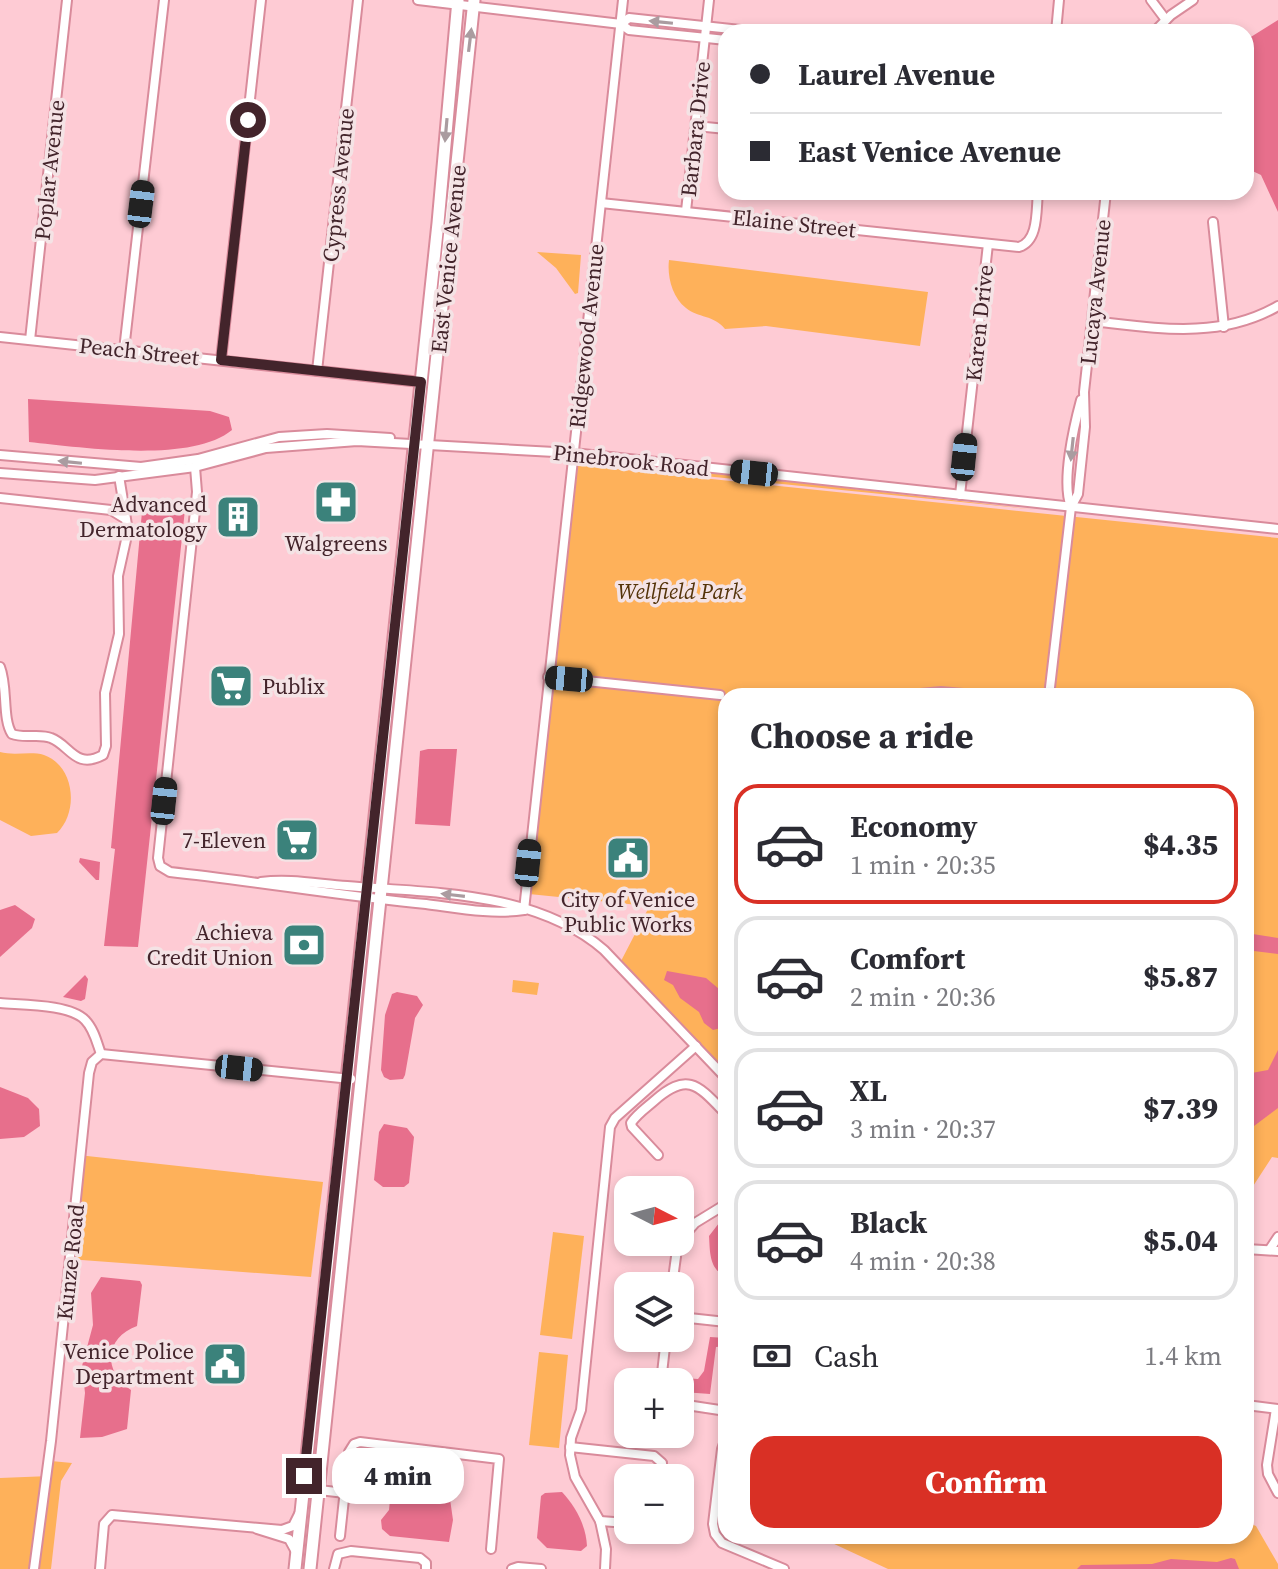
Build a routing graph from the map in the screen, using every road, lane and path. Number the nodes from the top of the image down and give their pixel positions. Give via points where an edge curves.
1 (67, 0) edge
2 (164, 0) edge
3 (261, 0) edge
4 (358, 0) edge
5 (418, 0) edge
6 (623, 0) edge
7 (709, 0) edge
8 (1059, 0) edge
9 (1151, 0) edge
10 (1193, 0) edge
11 (458, 2) edge
12 (474, 3) edge
13 (1166, 20) junction
14 (621, 24) junction
15 (1057, 24) edge
16 (1162, 24) edge
17 (706, 27) junction
18 (718, 28) edge
19 (705, 38) junction
20 (718, 39) edge
21 (696, 126) junction
22 (718, 128) edge
23 (1037, 200) edge
24 (1105, 200) edge
25 (601, 203) junction
26 (686, 211) junction
27 (1213, 222) dead end
28 (988, 244) junction
29 (1278, 306) edge
30 (1092, 321) junction
31 (1224, 327) junction
32 (0, 337) edge
33 (30, 340) junction
34 (124, 350) junction
35 (221, 360) junction
36 (317, 371) junction
37 (421, 382) junction
38 (327, 438) junction
39 (414, 444) junction
40 (428, 445) junction
41 (573, 453) junction
42 (0, 455) edge
43 (195, 467) junction
44 (0, 473) edge
45 (119, 476) junction
46 (960, 495) junction
47 (0, 498) edge
48 (122, 500) junction
49 (1071, 507) junction
50 (111, 510) junction
51 (127, 522) junction
52 (1278, 529) edge
53 (397, 593) junction
54 (391, 653) junction
55 (405, 663) junction
56 (0, 667) edge
57 (548, 677) junction
58 (1050, 688) edge
59 (718, 695) edge
60 (396, 745) junction
61 (365, 893) junction
62 (380, 894) junction
63 (524, 910) junction
64 (0, 1003) edge
65 (696, 1046) junction
66 (101, 1054) junction
67 (718, 1069) edge
68 (346, 1078) junction
69 (361, 1080) junction
70 (718, 1107) edge
71 (658, 1155) dead end
72 (334, 1198) junction
73 (718, 1209) edge
74 (694, 1224) edge
75 (1278, 1237) edge
76 (1254, 1249) edge
77 (1274, 1250) edge
78 (694, 1319) edge
79 (718, 1321) edge
80 (337, 1324) junction
81 (694, 1406) edge
82 (1254, 1406) edge
83 (1277, 1409) edge
84 (718, 1410) edge
85 (570, 1447) junction
86 (662, 1464) edge
87 (718, 1482) edge
88 (319, 1490) junction
89 (345, 1493) junction
90 (1278, 1493) edge
91 (301, 1501) junction
92 (600, 1521) junction
93 (614, 1522) edge
94 (256, 1529) junction
95 (340, 1536) dead end
96 (718, 1538) edge
97 (724, 1544) edge
98 (491, 1549) dead end
99 (296, 1563) edge
100 (34, 1569) edge
101 (100, 1569) edge
102 (310, 1569) edge
103 (334, 1569) edge
104 (426, 1569) edge
105 (512, 1569) edge
106 (541, 1569) edge
107 (605, 1569) edge
108 (784, 1569) edge

1 - 33 street, Poplar Avenue
2 - 34 street
3 - 35 street
4 - 36 street, Cypress Avenue
5 - 11 street
6 - 14 street, Ridgewood Avenue
7 - 17 street, Barbara Drive
8 - 15 street
9 - 13 street
10 - 13 street
11 - 12 street
11 -> 37 main road, East Venice Avenue
12 - 14 street
40 -> 12 main road, East Venice Avenue
13 - 16 street
17 -> 14 street via 629,18
14 - 19 street via 629,30
14 - 25 street, Ridgewood Avenue
17 - 18 street
17 - 19 street, Barbara Drive
19 - 20 street
19 - 21 street, Barbara Drive
21 - 22 street
21 - 26 street, Barbara Drive
23 - 28 street, Karen Drive via 1033,236 1027,244
24 - 30 street, Lucaya Avenue
25 - 26 street, Elaine Street
25 - 41 street, Ridgewood Avenue
26 - 28 street, Elaine Street
27 - 31 street
28 - 46 street, Karen Drive
29 - 31 street
30 - 31 street via 1173,330
30 - 49 street, Lucaya Avenue via 1067,493
32 - 33 street, Peach Street
33 - 34 street, Peach Street
34 - 35 street, Peach Street
35 - 36 street, Peach Street
36 - 37 street, Peach Street
37 - 39 main road, East Venice Avenue
38 - 39 street, Pinebrook Road via 396,438
38 -> 42 street, Pinebrook Road via 279,437 198,459 141,467
38 - 43 street, Pinebrook Road
39 - 40 street, Pinebrook Road
39 - 53 main road, East Venice Avenue
40 - 41 street, Pinebrook Road
40 - 55 main road, East Venice Avenue
41 - 46 street, Pinebrook Road
41 - 57 street, Ridgewood Avenue
43 - 45 street, Pinebrook Road
43 - 61 street via 197,492 158,861 170,872
44 - 45 street, Pinebrook Road via 76,480
45 - 48 street
46 - 49 street, Pinebrook Road
47 - 50 street
48 - 50 street
48 - 51 street
49 - 52 street, Pinebrook Road
49 - 58 street, Lucaya Avenue
50 - 51 street
51 - 56 street via 118,576 118,641 105,693 103,755 76,757 50,738 12,734
53 - 54 main road, East Venice Avenue
53 - 55 main road
54 - 60 main road via 399,669
54 - 61 main road, East Venice Avenue
55 - 60 main road, East Venice Avenue
57 - 59 street
57 - 63 street, Ridgewood Avenue
60 - 62 main road, East Venice Avenue
61 - 62 street
61 - 68 main road, East Venice Avenue
62 - 63 street via 488,911
62 - 69 main road, East Venice Avenue
63 - 65 street via 589,937
64 - 66 street via 79,1014 93,1031
65 - 67 street
65 - 85 street via 611,1123 581,1410
66 - 68 street
66 - 100 street, Kunze Road via 89,1073
68 - 69 street
68 - 72 main road, East Venice Avenue
69 - 80 main road, East Venice Avenue
70 - 71 street via 696,1088 684,1083 671,1086 631,1123
72 - 80 main road via 330,1308
72 - 91 main road, East Venice Avenue
73 - 74 street
75 - 77 street
76 - 77 street
78 - 79 street
80 - 88 main road, East Venice Avenue
81 - 84 street
82 - 83 street
83 - 90 street via 1267,1465
85 - 86 street via 654,1456
85 - 92 street via 575,1477
87 - 96 street via 713,1524
88 - 89 street
88 - 102 main road, East Venice Avenue
89 - 95 street
89 - 98 street via 349,1452 357,1443 497,1458
91 - 94 street via 290,1528
91 - 99 main road, East Venice Avenue
92 - 93 street
92 - 107 street
94 - 99 street via 289,1539
94 - 101 street via 112,1515 104,1524
97 - 108 street
103 - 104 street via 338,1554 351,1551 420,1558
105 - 106 street

